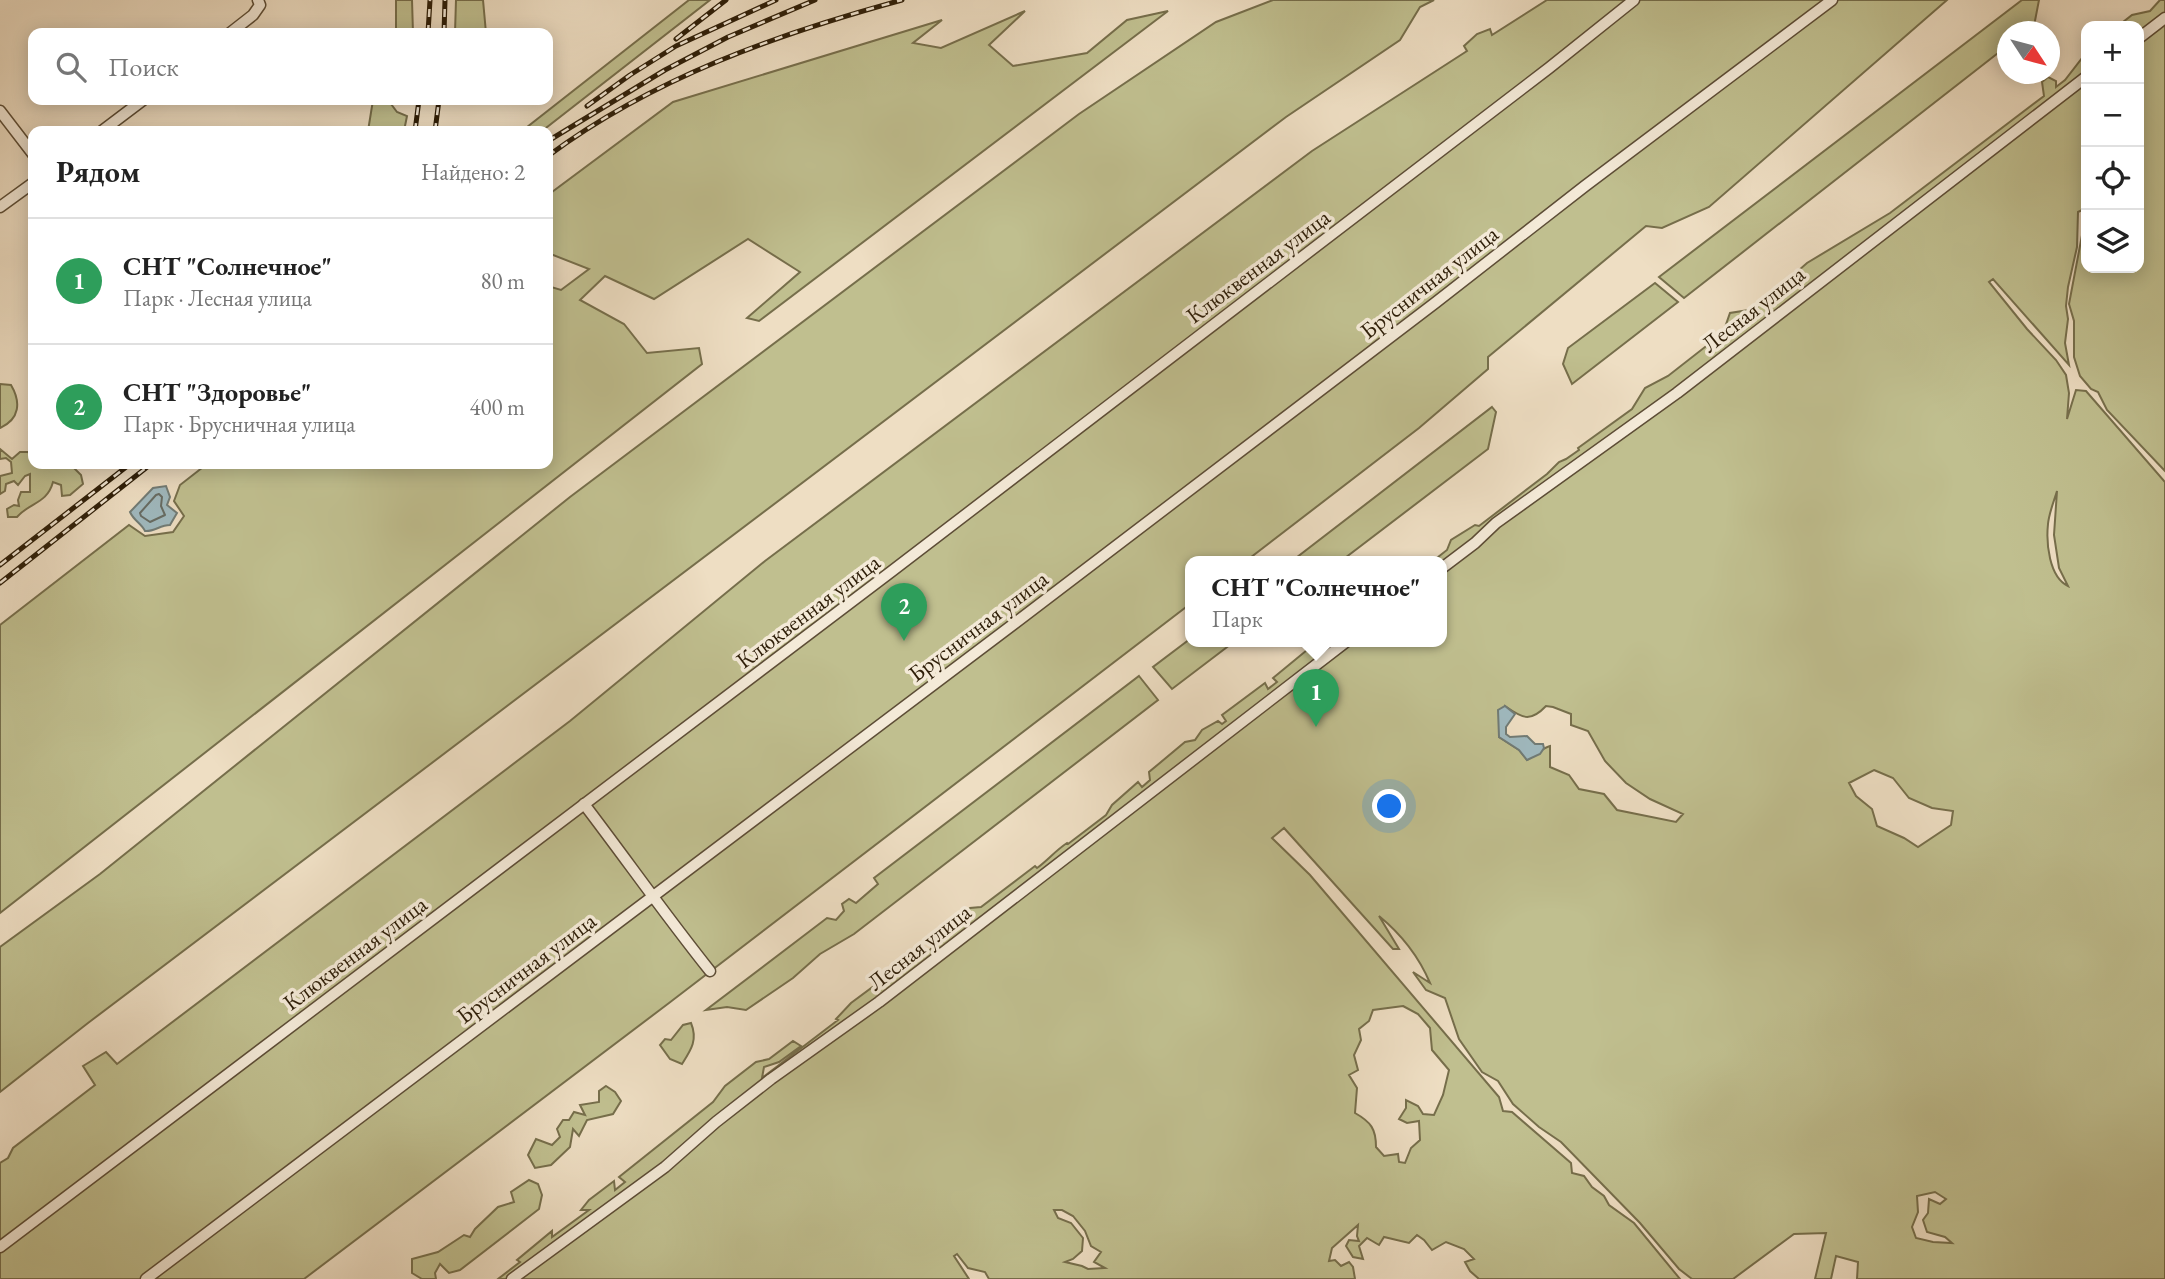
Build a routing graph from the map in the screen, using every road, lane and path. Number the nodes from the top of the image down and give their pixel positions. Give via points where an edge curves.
1 (258, 0) edge
2 (1634, 0) edge
3 (1832, 0) edge
4 (2165, 18) edge
5 (236, 28) edge
6 (2144, 34) edge
7 (2081, 81) edge
8 (136, 105) edge
9 (0, 111) edge
10 (109, 126) edge
11 (28, 147) edge
12 (28, 187) edge
13 (0, 207) edge
14 (1447, 564) edge
15 (1340, 647) edge
16 (584, 804) junction
17 (653, 895) junction
18 (710, 971) dead end
19 (0, 1247) edge
20 (146, 1279) edge
21 (512, 1279) edge

1 - 5 street via 253,15
2 - 16 street, Клюквенная улица
3 - 17 street, Брусничная улица
4 - 6 street
7 - 14 street, Лесная улица
8 - 10 street
9 - 11 street
12 - 13 street
15 - 21 street, Лесная улица
16 - 17 street
16 - 19 street, Клюквенная улица
17 - 18 street
17 - 20 street, Брусничная улица

